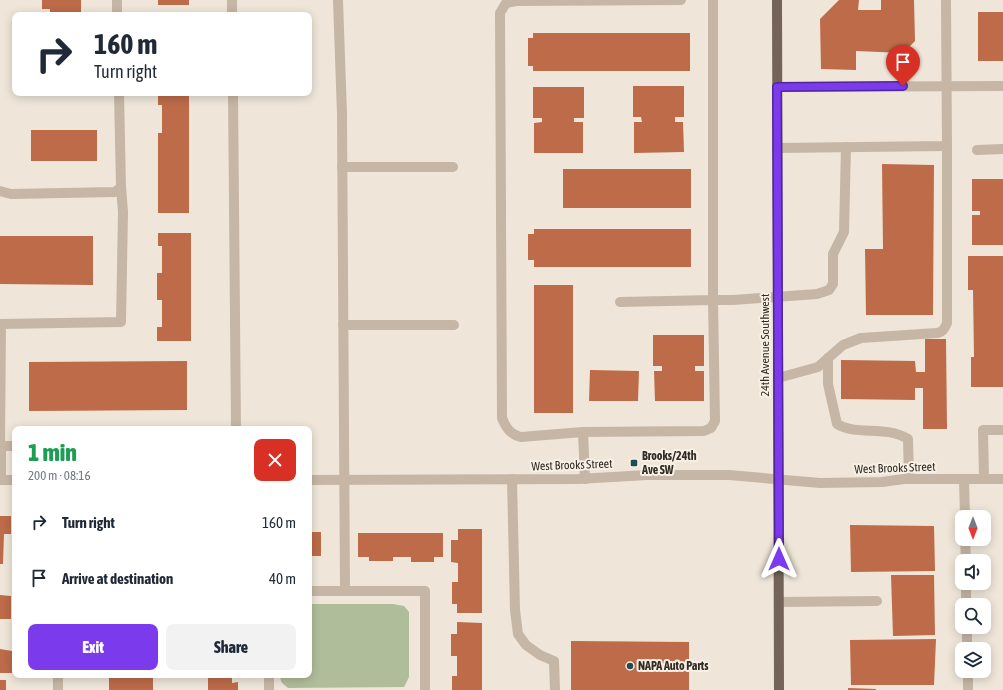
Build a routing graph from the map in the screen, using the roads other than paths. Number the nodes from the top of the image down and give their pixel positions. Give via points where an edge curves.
1 (117, 0) edge
2 (232, 0) edge
3 (338, 0) edge
4 (681, 0) edge
5 (713, 0) edge
6 (777, 0) edge
7 (946, 0) edge
8 (117, 12) edge
9 (232, 12) edge
10 (946, 86) junction
11 (1003, 86) edge
12 (777, 87) junction
13 (119, 96) edge
14 (233, 96) edge
15 (946, 146) junction
16 (846, 147) junction
17 (777, 148) junction
18 (1003, 149) edge
19 (977, 150) dead end
20 (342, 167) junction
21 (453, 167) dead end
22 (122, 187) junction
23 (0, 191) edge
24 (778, 297) junction
25 (713, 300) junction
26 (620, 302) dead end
27 (343, 325) junction
28 (454, 325) dead end
29 (828, 358) junction
30 (778, 378) junction
31 (236, 426) edge
32 (1003, 430) edge
33 (583, 432) junction
34 (0, 446) edge
35 (12, 446) edge
36 (512, 479) junction
37 (585, 479) junction
38 (908, 479) junction
39 (964, 479) junction
40 (984, 479) junction
41 (1003, 479) edge
42 (1, 480) edge
43 (12, 480) edge
44 (312, 480) edge
45 (344, 480) junction
46 (779, 480) junction
47 (965, 510) edge
48 (345, 590) junction
49 (312, 591) edge
50 (877, 601) dead end
51 (779, 602) junction
52 (58, 678) edge
53 (269, 678) edge
54 (968, 678) edge
55 (58, 690) edge
56 (269, 690) edge
57 (425, 690) edge
58 (555, 690) edge
59 (779, 690) edge
60 (968, 690) edge

1 - 8 street
2 - 9 street
3 - 20 street
4 - 33 street via 516,1 506,3 500,13 502,418 506,428 513,435 521,437
5 - 25 street
6 - 12 main road, 24th Avenue Southwest
7 - 10 street
10 - 11 street
10 - 12 street
10 - 15 street
12 - 17 main road, 24th Avenue Southwest
13 - 22 street
14 - 31 street
15 - 16 street
15 - 29 street via 945,328 937,333 861,338 843,345
16 - 17 street
16 - 24 street via 844,232 833,254 833,284 829,290 817,294
17 - 24 main road, 24th Avenue Southwest
18 - 19 street
20 - 21 street
20 - 27 street
22 - 23 street via 116,192 11,194
22 - 34 street via 121,322 1,324
24 - 25 street
24 - 30 main road, 24th Avenue Southwest
25 - 26 street
25 - 33 street via 715,421 711,428 704,431
27 - 28 street
27 - 45 street
29 - 30 street via 818,367
29 - 38 street via 828,384 837,424 843,428 880,430 908,439
30 - 46 main road, 24th Avenue Southwest
32 - 40 street via 983,430
33 - 37 street
34 - 35 street
34 - 42 street
36 - 37 street, West Brooks Street
36 - 45 street, West Brooks Street
36 - 58 street via 515,610 518,634 526,645 554,661
37 - 46 street, West Brooks Street via 647,475 730,475
38 - 39 street, West Brooks Street
38 - 46 street, West Brooks Street via 820,483
39 - 40 street, West Brooks Street
39 - 47 street
40 - 41 street, West Brooks Street
42 - 43 street
44 - 45 street, West Brooks Street
45 - 48 street
46 - 51 main road, 24th Avenue Southwest
48 - 49 street
48 - 57 street via 425,591
50 - 51 street
51 - 59 main road, 24th Avenue Southwest
52 - 55 street
53 - 56 street
54 - 60 street

